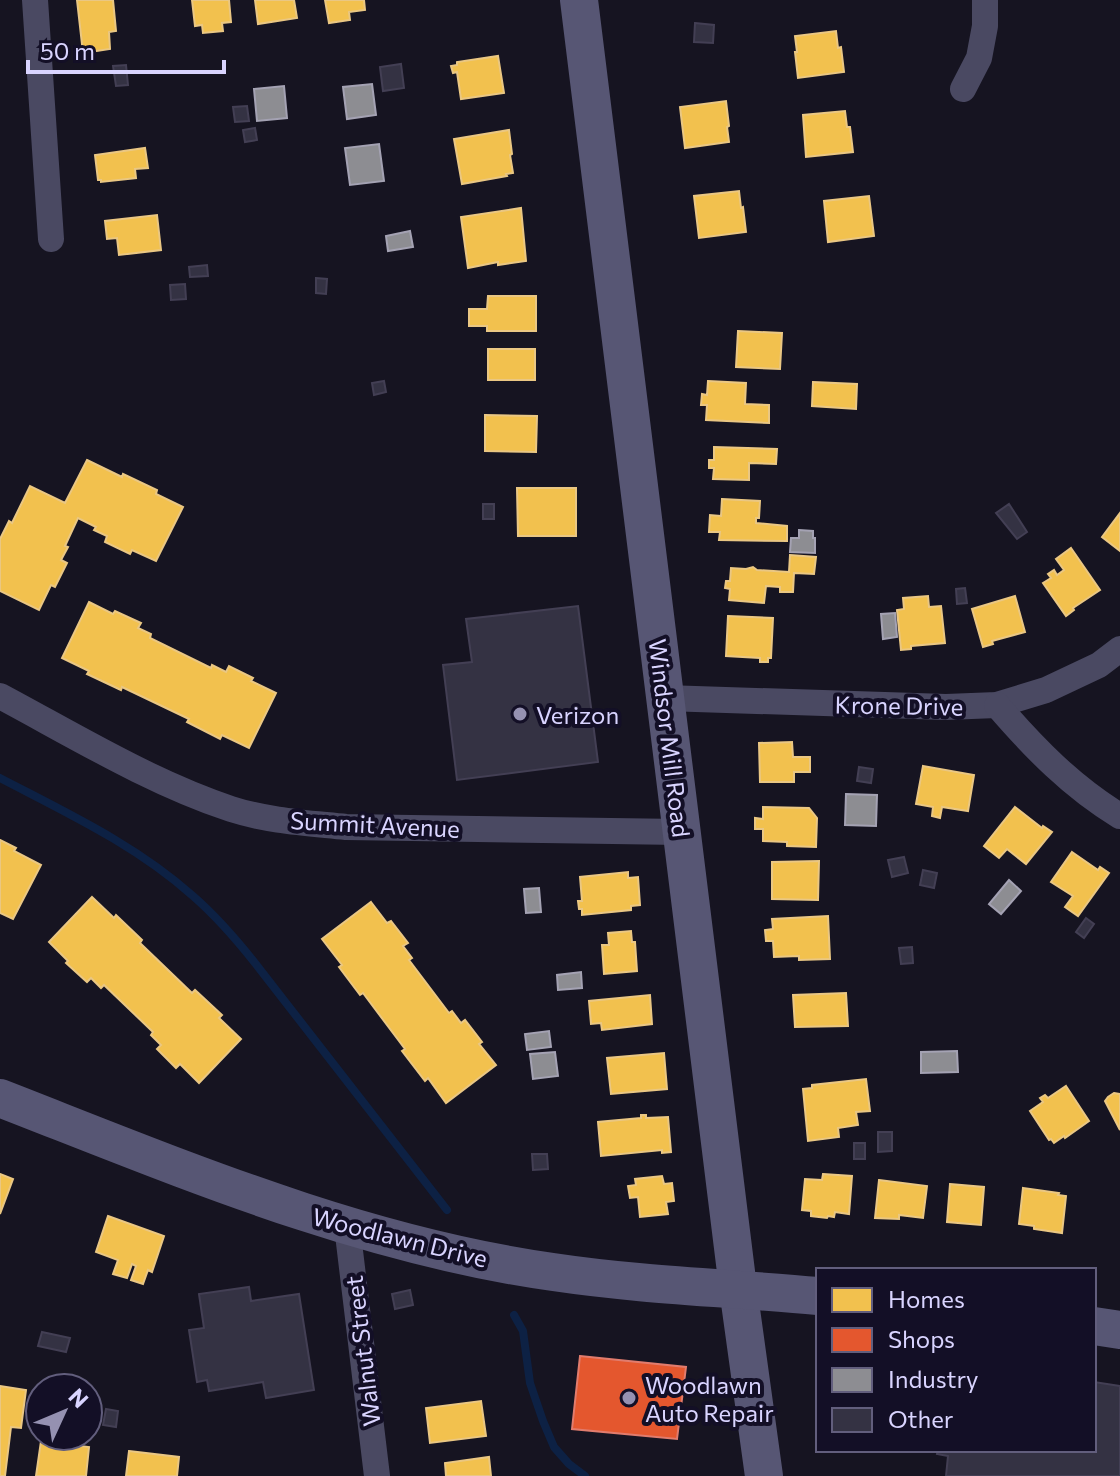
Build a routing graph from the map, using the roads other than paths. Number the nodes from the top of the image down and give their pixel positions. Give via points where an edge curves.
1 (35, 0) edge
2 (579, 0) edge
3 (985, 0) edge
4 (963, 89) dead end
5 (51, 239) dead end
6 (1120, 649) edge
7 (0, 696) edge
8 (665, 698) junction
9 (997, 705) junction
10 (1120, 816) edge
11 (681, 832) junction
12 (0, 1098) edge
13 (347, 1226) junction
14 (738, 1288) junction
15 (816, 1296) edge
16 (1096, 1326) edge
17 (1120, 1330) edge
18 (377, 1476) edge
19 (764, 1476) edge

1 - 5 street
2 - 8 main road, Windsor Mill Road
3 - 4 street via 979,58
6 - 9 street, Krone Drive via 1046,690
7 - 11 street, Summit Avenue via 167,784 234,810 294,822
8 - 9 street, Krone Drive
8 - 11 main road, Windsor Mill Road
9 - 10 street via 1069,780
11 - 14 main road, Windsor Mill Road
12 - 13 main road, Woodlawn Drive via 250,1195
13 - 14 main road, Woodlawn Drive via 552,1272
13 - 18 street, Walnut Street
14 - 15 main road, Woodlawn Drive
14 - 19 main road, Windsor Mill Road
16 - 17 main road

